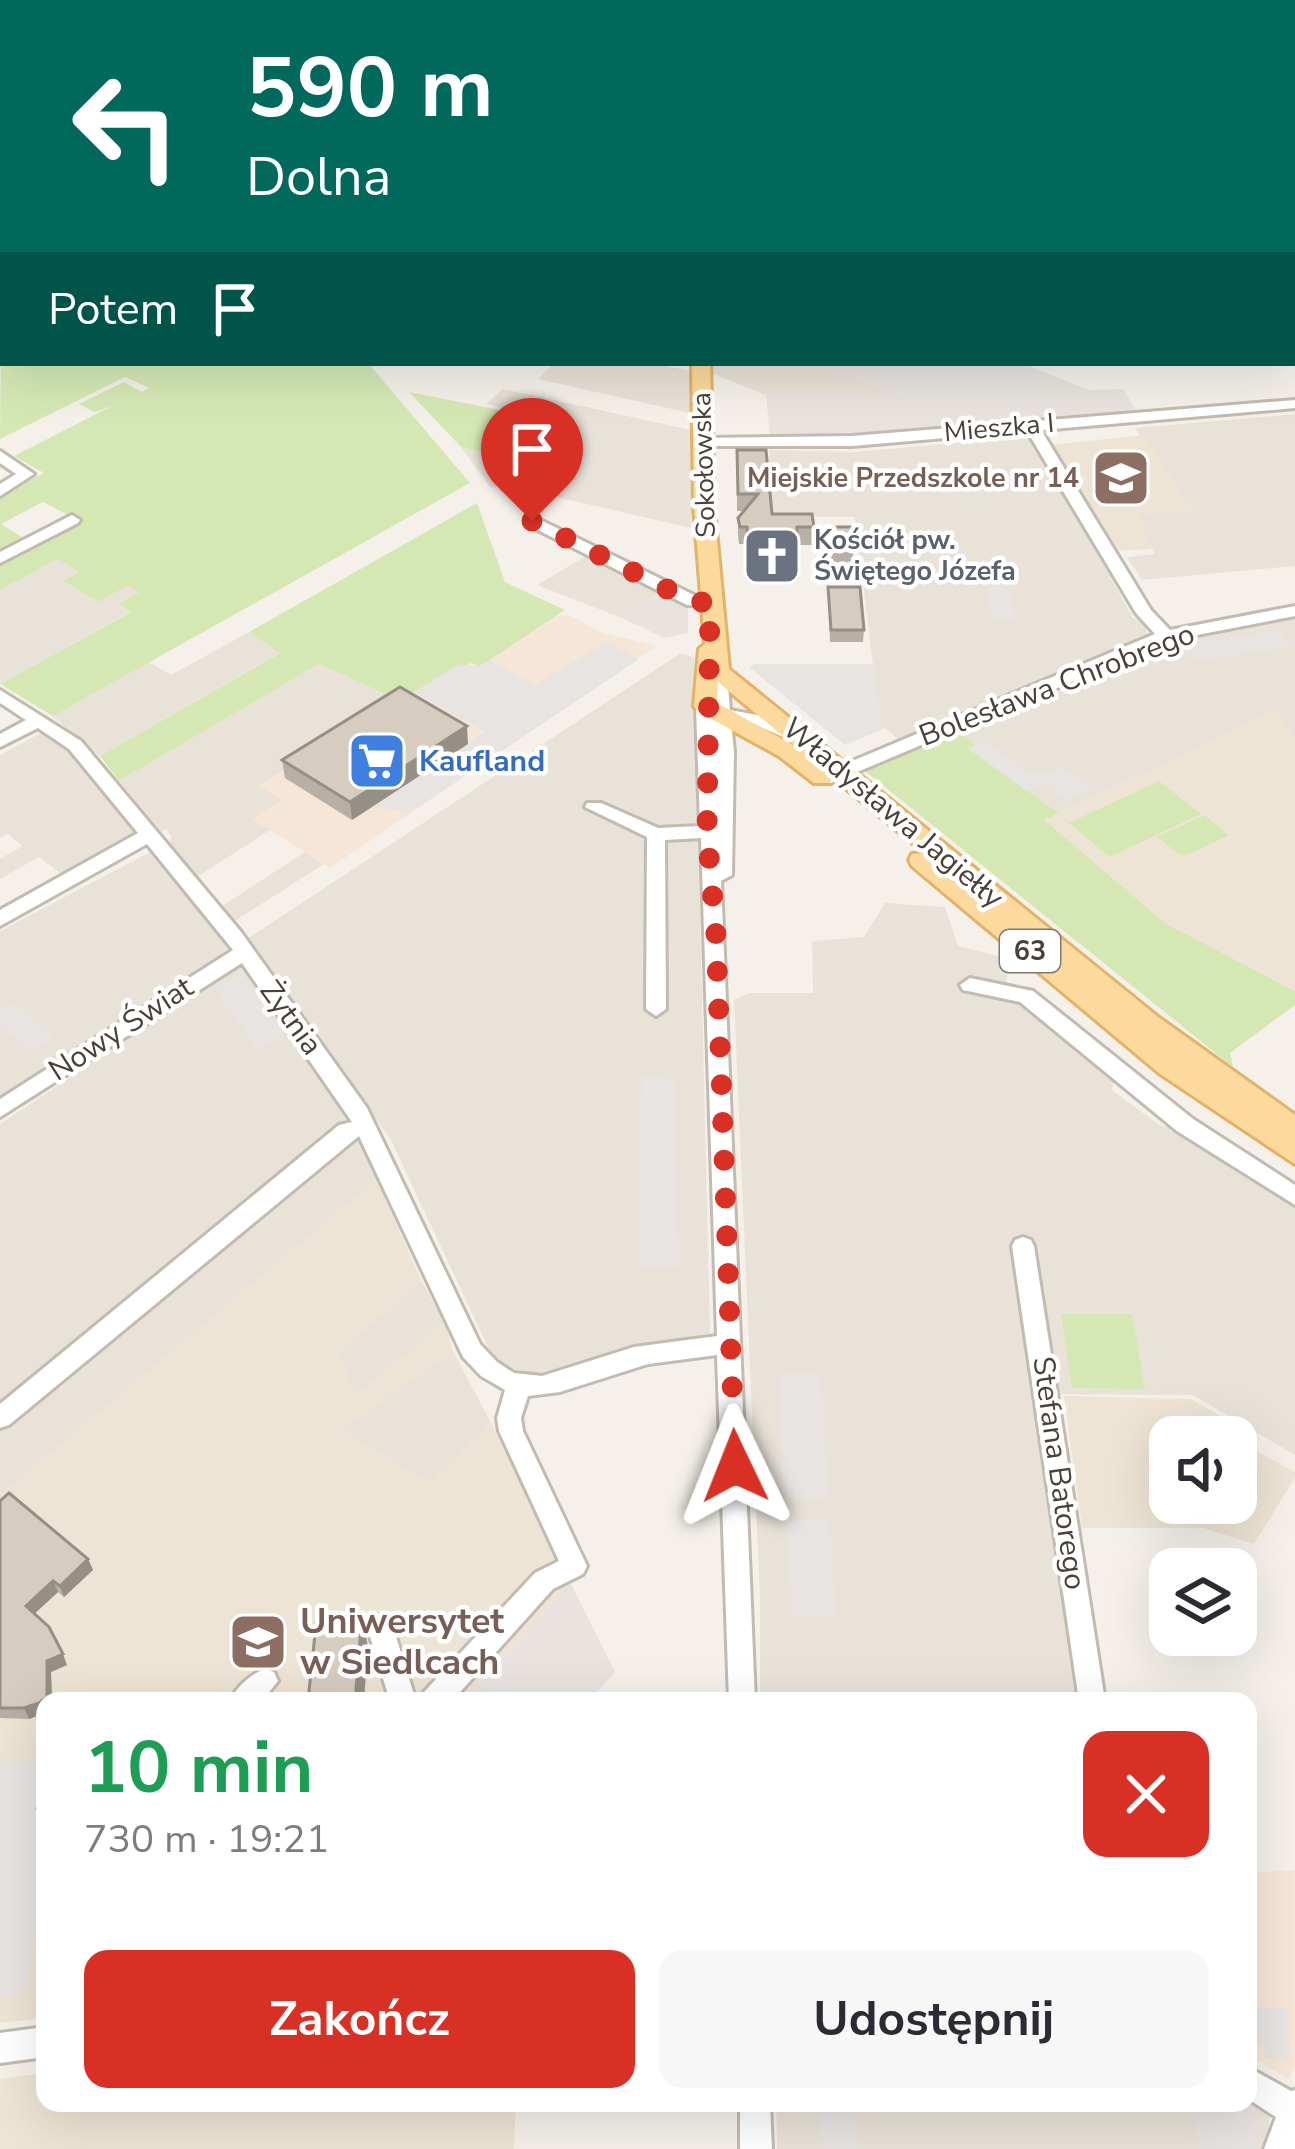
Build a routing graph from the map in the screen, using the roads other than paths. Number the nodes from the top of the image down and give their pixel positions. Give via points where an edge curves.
1 (701, 366) edge
2 (1295, 404) edge
3 (1030, 424) junction
4 (703, 441) junction
5 (0, 455) edge
6 (0, 491) edge
7 (73, 520) dead end
8 (532, 521) dead end
9 (0, 558) edge
10 (710, 602) junction
11 (1295, 611) edge
12 (1166, 636) junction
13 (713, 639) junction
14 (718, 670) junction
15 (0, 695) edge
16 (710, 716) junction
17 (40, 720) junction
18 (0, 741) edge
19 (770, 742) junction
20 (812, 746) junction
21 (725, 752) junction
22 (833, 776) junction
23 (594, 807) dead end
24 (707, 832) junction
25 (656, 833) junction
26 (150, 834) junction
27 (0, 919) edge
28 (716, 935) junction
29 (244, 952) junction
30 (970, 985) dead end
31 (656, 1010) dead end
32 (0, 1109) edge
33 (365, 1126) junction
34 (1295, 1130) edge
35 (1295, 1153) edge
36 (1295, 1196) edge
37 (1023, 1246) dead end
38 (731, 1344) junction
39 (519, 1385) junction
40 (0, 1418) edge
41 (380, 1627) dead end
42 (265, 1682) dead end
43 (253, 1692) edge
44 (400, 1692) edge
45 (442, 1692) edge
46 (742, 1692) edge
47 (1091, 1692) edge
48 (36, 2043) edge
49 (0, 2048) edge
50 (1257, 2087) edge
51 (1294, 2108) edge
52 (754, 2112) edge
53 (756, 2149) edge
54 (1280, 2149) edge

1 - 4 main road, Sokołowska
2 - 3 street, Mieszka I
3 - 4 street, Mieszka I via 853,442
3 - 12 street via 1144,613
4 - 10 main road, Sokołowska
5 - 6 street via 26,474
7 - 9 street
8 - 10 street via 693,602
10 - 13 main road, Sokołowska
11 - 12 street, Bolesława Chrobrego
12 - 22 street, Bolesława Chrobrego
13 - 14 main road, Sokołowska
13 - 16 main road, Sokołowska
14 - 16 street, Sokołowska
14 - 20 main road, Władysława Jagiełły / 63
15 - 17 street, Żytnia
16 - 19 main road, Władysława Jagiełły / 63
16 - 20 street via 750,716
16 - 21 street, Sokołowska
16 - 24 street, Sokołowska
17 - 18 street
17 - 26 street, Żytnia via 75,745
19 - 21 street, Władysława Jagiełły via 743,739
19 - 22 main road, Władysława Jagiełły / 63
20 - 22 main road, Władysława Jagiełły / 63
21 - 28 street, Sokołowska
22 - 34 main road, Władysława Jagiełły / 63
22 - 35 main road, Władysława Jagiełły / 63 via 1169,1066
23 - 25 street
24 - 25 street
24 - 28 street, Sokołowska
25 - 31 street
26 - 27 street
26 - 29 street, Żytnia
28 - 38 street, Sokołowska
29 - 32 street, Nowy Świat
29 - 33 street, Żytnia
30 - 36 street via 1026,996 1185,1125
33 - 39 street, Żytnia via 471,1351 486,1370
33 - 40 street via 347,1131 261,1198
37 - 47 street, Stefana Batorego
38 - 39 street via 619,1361 553,1388
38 - 46 street, Sokołowska
39 - 45 street via 512,1431 574,1566 544,1582
41 - 44 street
42 - 43 street
48 - 49 street
50 - 51 street
51 - 54 street
52 - 53 street

